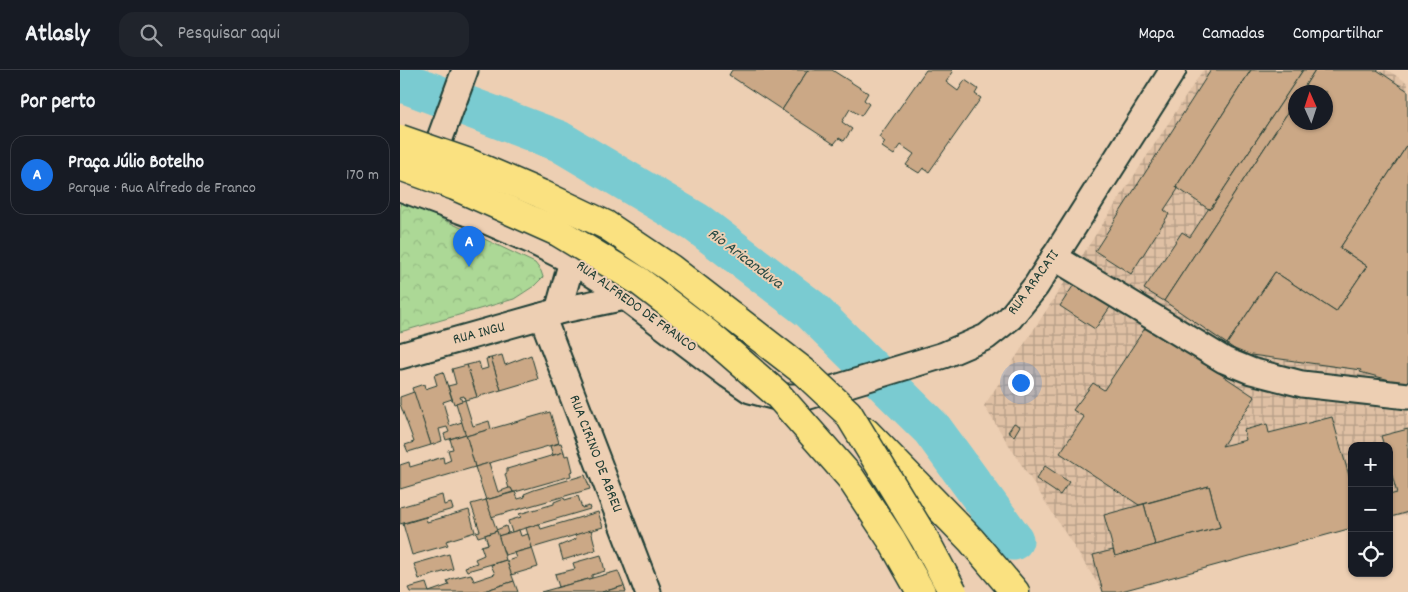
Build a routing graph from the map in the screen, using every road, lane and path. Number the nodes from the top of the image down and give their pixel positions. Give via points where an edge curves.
1 (1173, 70) edge
2 (465, 71) edge
3 (400, 139) edge
4 (400, 166) edge
5 (410, 191) edge
6 (1054, 257) junction
7 (572, 261) junction
8 (625, 296) junction
9 (550, 313) junction
10 (400, 356) edge
11 (813, 394) joint
12 (1408, 396) edge
13 (848, 413) junction
14 (648, 592) edge
15 (921, 592) edge
16 (954, 592) edge
17 (1015, 592) edge

1 - 6 street, RUA ARACATI
2 - 5 street via 438,144
3 - 13 highway, bridge via 469,163 606,225 743,323 803,371
4 - 15 highway, bridge via 558,232 639,281 707,333 777,394 850,477
5 - 7 street, RUA ALFREDO DE FRANCO via 473,215
6 - 11 street, RUA ARACATI via 1010,318 986,337 944,355
6 - 12 street via 1224,360 1251,371 1302,384
7 - 8 street, RUA ALFREDO DE FRANCO
7 - 9 street
8 - 9 street, RUA INGU
8 - 11 street, RUA ALFREDO DE FRANCO via 750,390 776,397
9 - 10 street, RUA INGU
9 - 14 street, RUA CIRINO DE ABREU
13 - 16 highway, bridge
13 - 17 highway, bridge via 971,540

